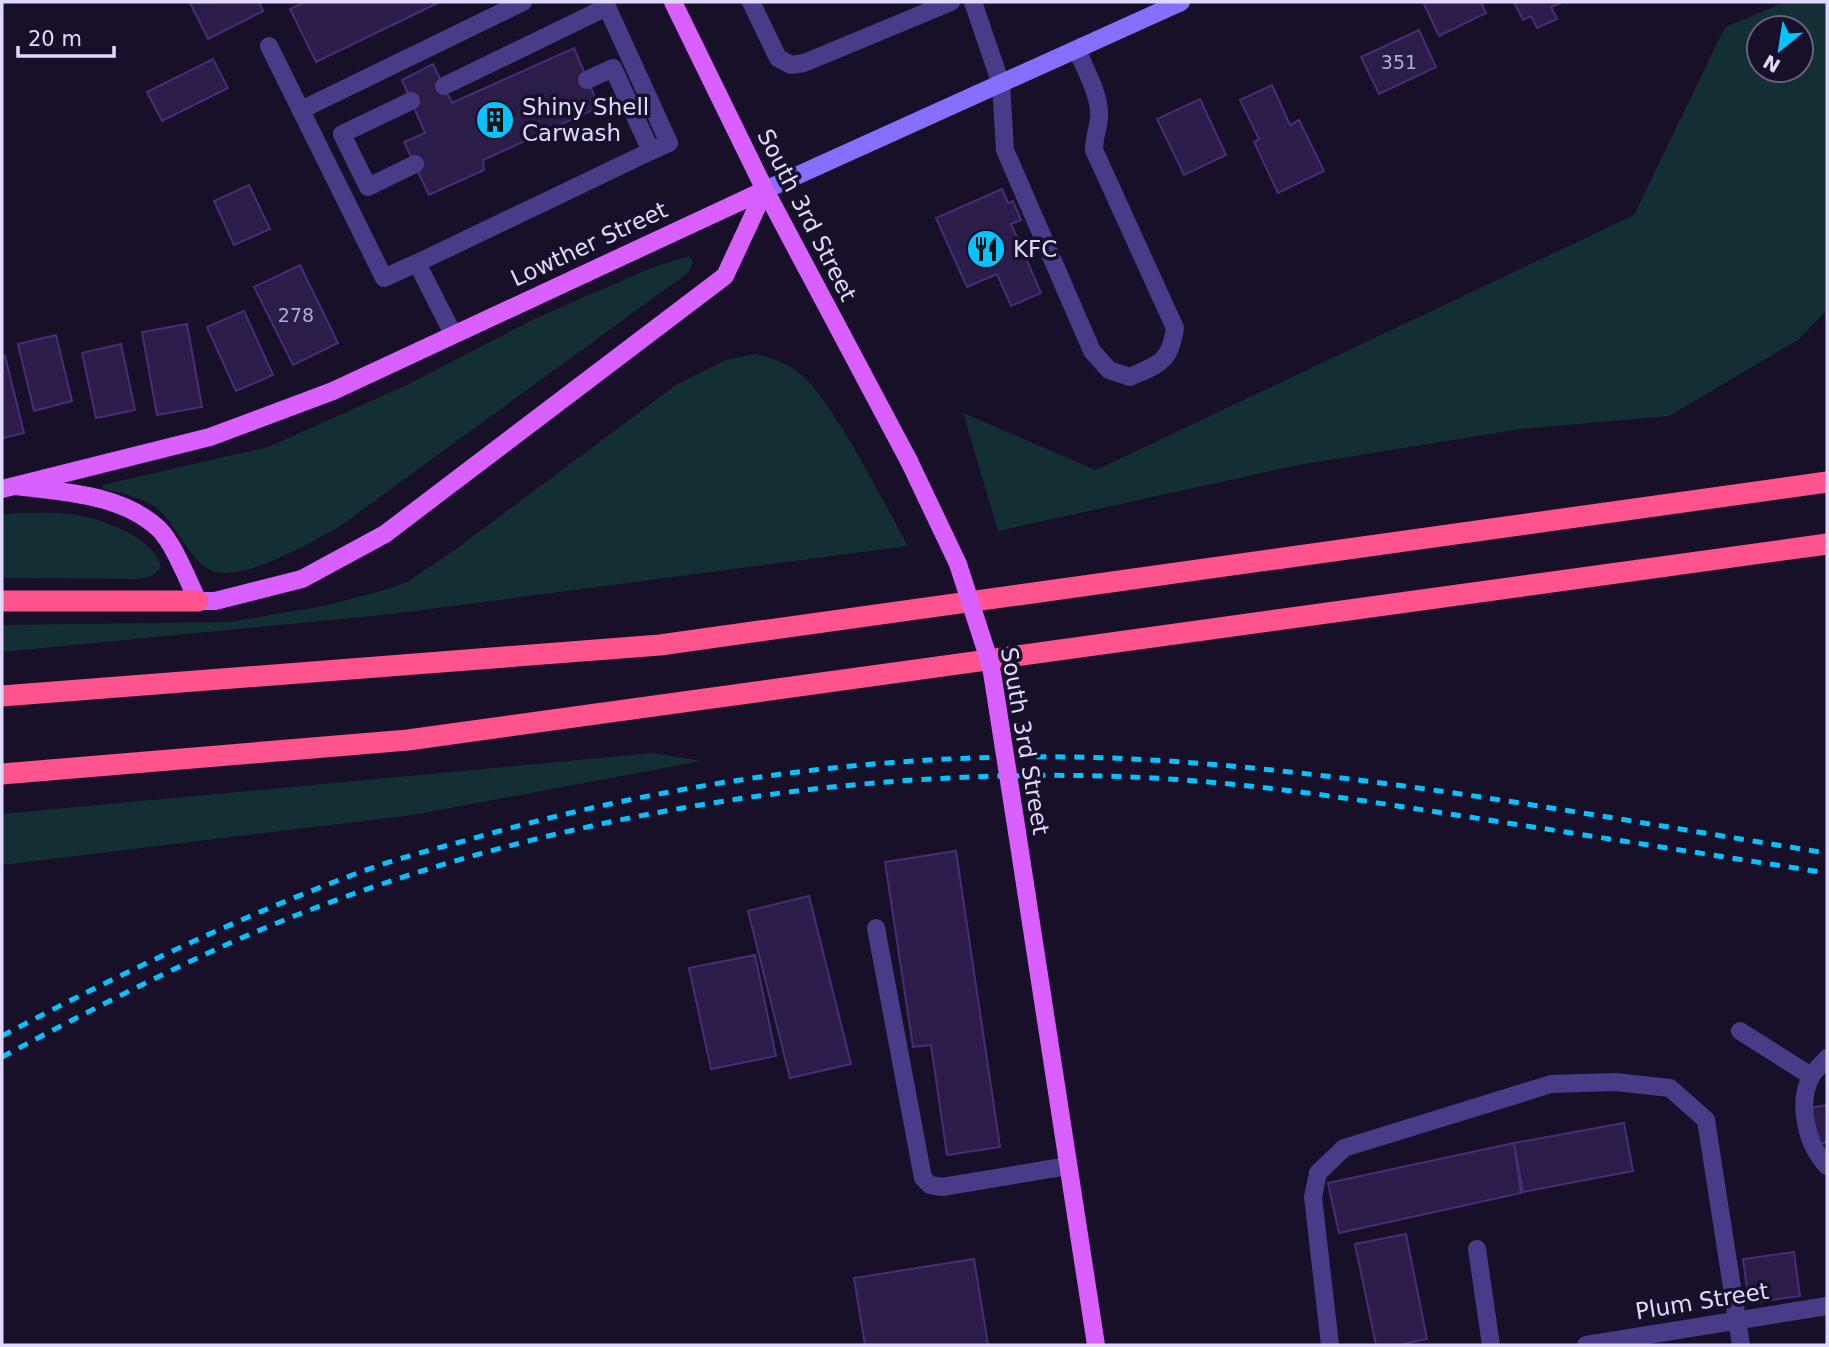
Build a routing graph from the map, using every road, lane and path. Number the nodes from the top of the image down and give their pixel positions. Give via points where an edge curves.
1 (523, 2) edge
2 (673, 2) edge
3 (751, 2) edge
4 (951, 2) edge
5 (973, 2) edge
6 (1181, 2) edge
7 (612, 5) edge
8 (502, 6) edge
9 (269, 46) dead end
10 (1077, 50) junction
11 (587, 80) dead end
12 (1001, 84) junction
13 (444, 86) dead end
14 (411, 101) dead end
15 (300, 110) junction
16 (651, 151) junction
17 (415, 164) dead end
18 (765, 190) junction
19 (417, 263) junction
20 (453, 334) junction
21 (1827, 482) edge
22 (9, 487) edge
23 (1827, 544) edge
24 (2, 601) edge
25 (198, 601) junction
26 (2, 696) edge
27 (2, 774) edge
28 (876, 928) dead end
29 (1740, 1031) dead end
30 (1827, 1058) edge
31 (1811, 1076) junction
32 (1068, 1166) junction
33 (1827, 1166) edge
34 (1477, 1248) dead end
35 (1827, 1306) edge
36 (1737, 1320) junction
37 (1096, 1345) edge
38 (1330, 1345) edge
39 (1491, 1345) edge
40 (1586, 1345) edge
41 (1741, 1345) edge

1 - 8 street
2 - 18 main road, South 3rd Street
3 - 4 street via 778,58 791,65
5 - 12 street
6 - 10 main road, Lowther Street
7 - 13 street
7 - 16 street via 669,143
8 - 15 street
9 - 15 street
10 - 12 main road, Lowther Street
10 - 12 street via 1096,100 1099,118 1094,150 1175,328 1163,362 1130,377 1109,370 1092,352 1005,150
11 - 16 street via 613,68
12 - 18 main road, Lowther Street
14 - 17 street via 342,134 368,187
15 - 19 street via 384,278
16 - 19 street
18 - 20 main road, Lowther Street
18 - 25 main road via 725,276 385,534 302,579 215,601
18 - 32 main road, South 3rd Street, bridge via 909,461 958,564 990,666
19 - 20 street
20 - 22 main road, Lowther Street via 333,391 210,437
21 - 26 highway via 660,645
22 - 25 main road via 78,493 120,505 160,530
23 - 27 highway via 408,740
24 - 25 highway
28 - 32 street via 923,1178 942,1187
29 - 31 street
30 - 31 street
31 - 33 street via 1806,1103 1808,1132 1814,1153
32 - 37 main road, South 3rd Street
34 - 39 street
35 - 36 street, Plum Street
36 - 38 street via 1706,1120 1670,1088 1615,1082 1551,1084 1345,1147 1318,1173 1313,1197
36 - 40 street, Plum Street
36 - 41 street

